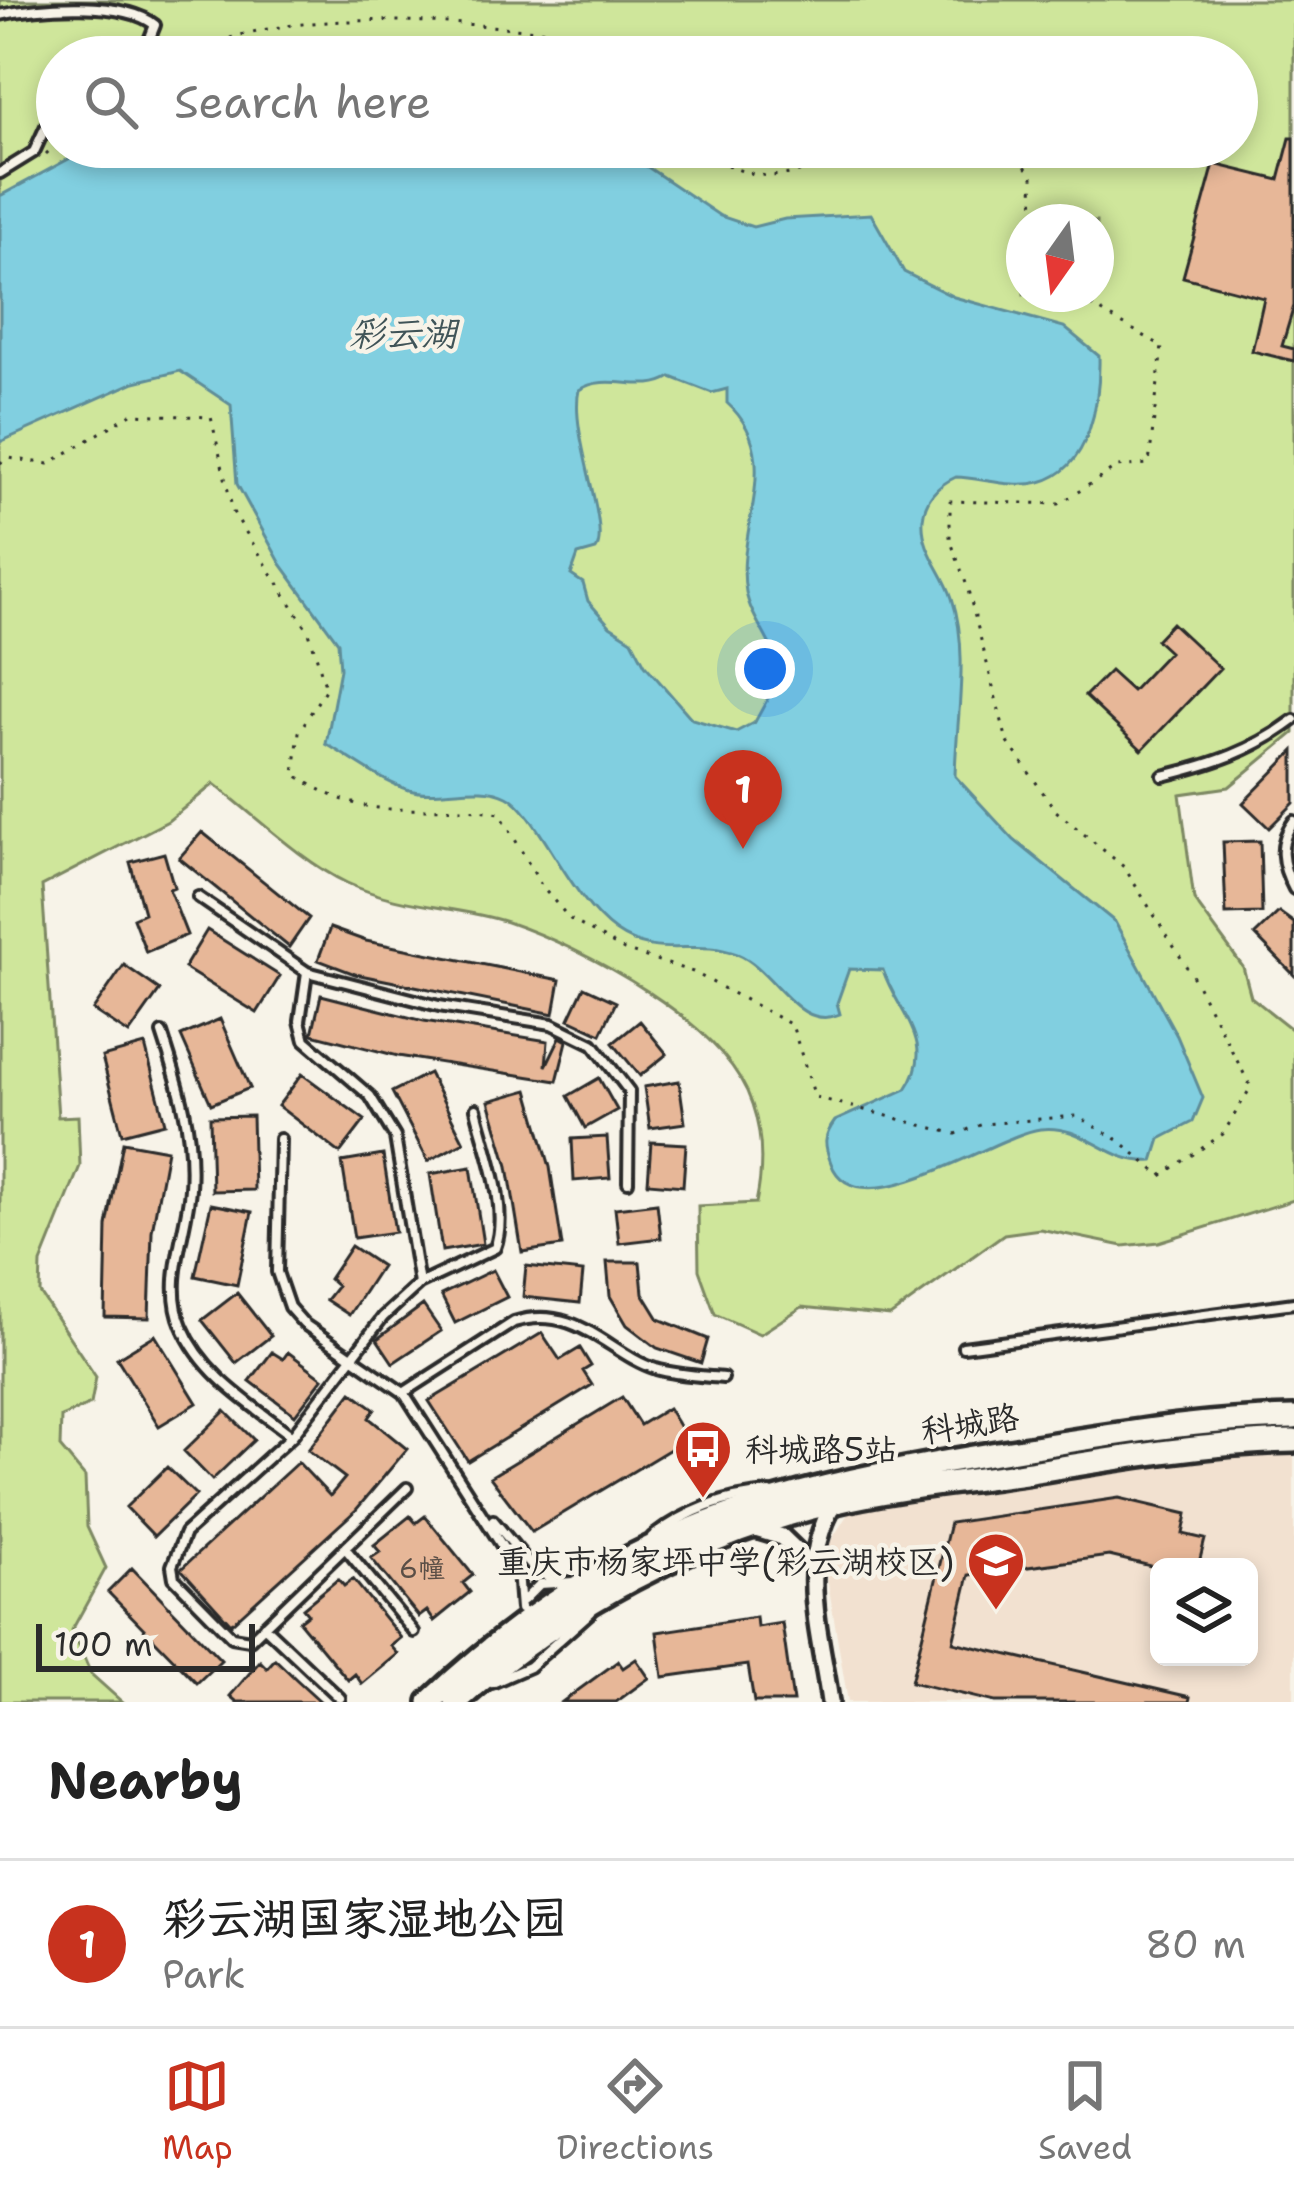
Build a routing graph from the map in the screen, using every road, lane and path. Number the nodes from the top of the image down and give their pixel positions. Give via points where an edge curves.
1 (0, 15) edge
2 (149, 36) edge
3 (224, 36) edge
4 (581, 36) edge
5 (36, 148) edge
6 (728, 168) edge
7 (816, 168) edge
8 (1026, 168) edge
9 (0, 173) edge
10 (1034, 204) edge
11 (1102, 312) edge
12 (0, 463) edge
13 (1294, 720) edge
14 (1163, 776) dead end
15 (1294, 820) edge
16 (1294, 889) edge
17 (197, 897) dead end
18 (307, 973) junction
19 (162, 1033) dead end
20 (476, 1109) dead end
21 (280, 1139) dead end
22 (628, 1182) dead end
23 (419, 1284) junction
24 (1294, 1303) edge
25 (963, 1347) dead end
26 (352, 1359) junction
27 (723, 1378) dead end
28 (404, 1393) junction
29 (1294, 1418) edge
30 (292, 1436) junction
31 (1294, 1442) edge
32 (856, 1475) junction
33 (407, 1488) dead end
34 (835, 1502) junction
35 (487, 1514) junction
36 (749, 1527) junction
37 (345, 1548) junction
38 (811, 1565) junction
39 (555, 1580) junction
40 (580, 1582) junction
41 (518, 1618) junction
42 (264, 1626) junction
43 (414, 1632) dead end
44 (340, 1698) dead end
45 (460, 1699) edge
46 (430, 1702) edge
47 (830, 1702) edge

1 - 2 lane via 124,7 146,14 155,25
3 - 4 path via 267,21 352,16
5 - 9 lane
6 - 7 path via 799,176
8 - 10 path
11 - 12 path via 1162,346 1149,464 1118,467 1059,504 950,501 950,539 1007,742 1056,811 1124,866 1251,1087 1223,1134 1161,1176 1078,1116 956,1134 815,1096 792,1025 570,919 500,813 402,813 334,801 294,774 299,732 326,688 309,632 233,512 211,418 131,414 49,464
13 - 14 lane via 1261,745
15 - 16 lane via 1282,856
17 - 18 lane
18 - 22 lane via 552,1024 593,1044 628,1091
18 - 23 lane via 305,1040 370,1096 395,1137
19 - 30 lane via 188,1112 190,1180 176,1264 180,1322 208,1370
20 - 23 lane via 499,1240 489,1253
21 - 26 lane via 280,1290 304,1324
23 - 26 lane
24 - 25 lane
26 - 28 lane
26 - 30 lane
27 - 28 lane via 656,1368 598,1332 532,1319 514,1322
28 - 35 lane
29 - 32 main road, 科城路 via 1216,1419
30 - 42 lane via 190,1527 172,1566 173,1578 232,1637 250,1640
31 - 34 main road, 科城路 via 1219,1443
32 - 34 street
32 - 40 main road, 科城路 via 630,1554
33 - 37 lane
34 - 36 main road, 科城路
34 - 38 street
35 - 39 lane via 533,1568
35 - 41 lane via 518,1571
36 - 38 street via 782,1537
36 - 45 main road, 科城路 via 557,1625
37 - 42 lane
37 - 43 lane
38 - 47 street
39 - 40 lane
39 - 41 lane via 531,1590
40 - 41 main road, 科城路
41 - 46 main road, 科城路
42 - 44 lane

